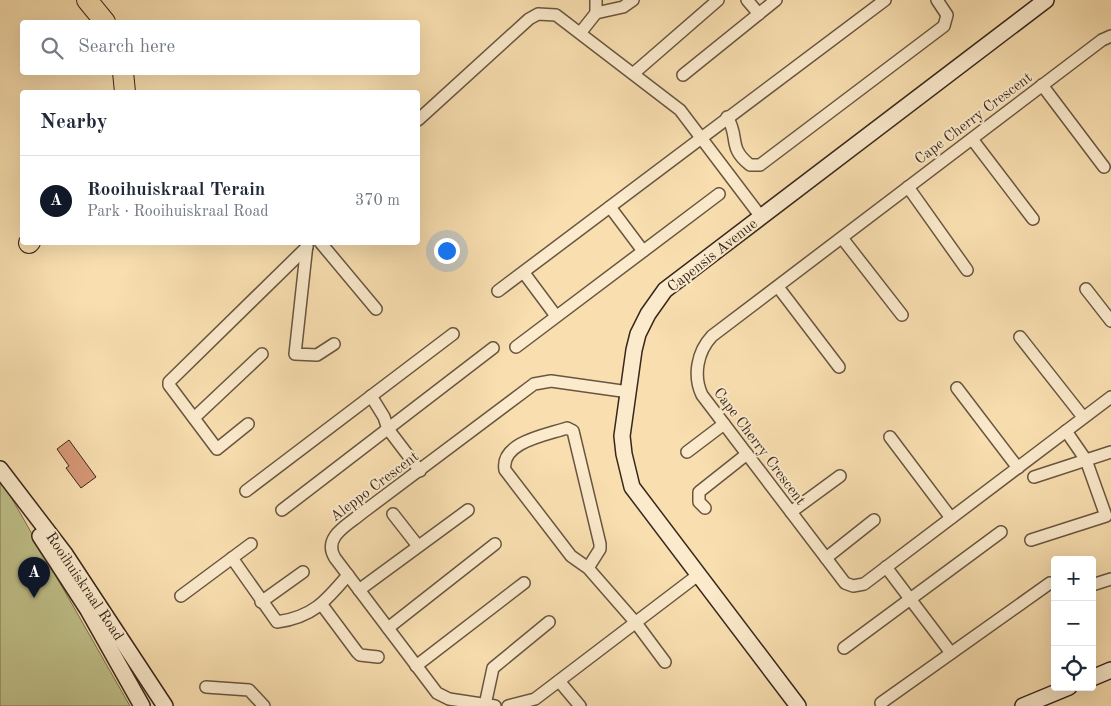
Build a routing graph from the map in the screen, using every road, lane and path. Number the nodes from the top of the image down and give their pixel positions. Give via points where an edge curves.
1 (87, 0) edge
2 (596, 0) edge
3 (633, 0) edge
4 (718, 0) edge
5 (747, 0) edge
6 (776, 0) edge
7 (885, 0) edge
8 (937, 0) edge
9 (1046, 0) edge
10 (596, 13) junction
11 (758, 14) junction
12 (103, 20) edge
13 (581, 32) junction
14 (1111, 36) edge
15 (634, 73) junction
16 (123, 75) edge
17 (683, 75) dead end
18 (1042, 85) junction
19 (125, 90) edge
20 (727, 117) junction
21 (420, 118) edge
22 (702, 138) junction
23 (972, 139) junction
24 (1104, 167) dead end
25 (908, 186) junction
26 (719, 194) dead end
27 (610, 207) junction
28 (761, 217) junction
29 (1033, 219) dead end
30 (842, 238) junction
31 (307, 245) edge
32 (323, 245) edge
33 (643, 251) junction
34 (967, 270) dead end
35 (524, 273) junction
36 (778, 287) junction
37 (1086, 289) dead end
38 (498, 291) dead end
39 (376, 309) dead end
40 (902, 315) dead end
41 (556, 316) junction
42 (1111, 321) edge
43 (453, 334) dead end
44 (1020, 337) dead end
45 (334, 344) dead end
46 (516, 347) dead end
47 (494, 348) dead end
48 (262, 354) dead end
49 (839, 367) dead end
50 (958, 388) dead end
51 (629, 392) junction
52 (371, 396) junction
53 (1111, 397) edge
54 (1083, 417) junction
55 (194, 418) junction
56 (248, 424) dead end
57 (724, 424) junction
58 (388, 429) junction
59 (1066, 431) junction
60 (890, 436) dead end
61 (687, 452) dead end
62 (1111, 452) edge
63 (747, 454) junction
64 (1086, 460) junction
65 (1018, 468) junction
66 (0, 469) edge
67 (420, 471) junction
68 (840, 476) dead end
69 (1034, 477) dead end
70 (0, 480) edge
71 (823, 481) dead end
72 (246, 490) dead end
73 (706, 508) dead end
74 (282, 510) dead end
75 (468, 510) dead end
76 (789, 510) junction
77 (393, 514) dead end
78 (1109, 516) edge
79 (951, 518) junction
80 (874, 520) dead end
81 (1001, 532) dead end
82 (1031, 540) dead end
83 (252, 544) dead end
84 (495, 544) dead end
85 (418, 546) junction
86 (232, 558) junction
87 (826, 558) junction
88 (886, 566) junction
89 (588, 568) junction
90 (303, 572) dead end
91 (348, 575) junction
92 (698, 575) junction
93 (1111, 579) edge
94 (524, 583) dead end
95 (1050, 583) dead end
96 (1096, 584) edge
97 (359, 590) junction
98 (181, 596) dead end
99 (911, 599) junction
100 (261, 602) junction
101 (322, 605) junction
102 (549, 622) dead end
103 (636, 623) junction
104 (388, 628) junction
105 (844, 648) dead end
106 (951, 653) junction
107 (378, 657) dead end
108 (665, 662) dead end
109 (416, 666) junction
110 (1111, 670) edge
111 (1096, 676) edge
112 (559, 682) junction
113 (206, 687) dead end
114 (1060, 691) edge
115 (1064, 691) edge
116 (881, 703) dead end
117 (460, 704) edge
118 (485, 705) edge
119 (142, 706) edge
120 (165, 706) edge
121 (264, 706) edge
122 (495, 706) edge
123 (508, 706) edge
124 (580, 706) edge
125 (798, 706) edge
126 (1023, 706) edge
127 (1040, 706) edge

1 - 12 highway
2 - 10 street
3 - 10 street via 623,7
4 - 15 street
5 - 11 street
6 - 11 street
7 - 20 street
8 - 20 street via 947,15 944,26 760,164 750,164 737,152 733,127
9 - 28 street, Capensis Avenue
10 - 13 street
11 - 17 street
13 - 15 street
13 - 21 street via 556,15 538,14
14 - 18 street, Cape Cherry Crescent
15 - 22 street via 673,102
16 - 19 highway
18 - 23 street, Cape Cherry Crescent
18 - 24 street
20 - 22 street
22 - 27 street
22 - 28 street
23 - 25 street, Cape Cherry Crescent
23 - 29 street
25 - 30 street, Cape Cherry Crescent
25 - 34 street
26 - 33 street
27 - 33 street
27 - 35 street
28 - 51 street, Capensis Avenue via 664,290 638,334
30 - 36 street, Cape Cherry Crescent
30 - 40 street
31 - 45 street via 295,354 317,355
31 - 55 street via 169,382
32 - 39 street
33 - 41 street
35 - 38 street
35 - 41 street
36 - 49 street
36 - 57 street, Cape Cherry Crescent via 712,336 701,352 696,384
37 - 42 street
41 - 46 street
43 - 52 street
44 - 54 street
47 - 58 street
48 - 55 street
50 - 65 street
51 - 67 street, Aleppo Crescent via 551,381 534,384
51 - 92 street, Capensis Avenue via 622,436 632,486
52 - 58 street
52 - 72 street
53 - 54 street, Cape Cherry Crescent
54 - 59 street, Cape Cherry Crescent
55 - 56 street via 216,449
57 - 61 street
57 - 63 street, Cape Cherry Crescent
58 - 67 street
58 - 74 street
59 - 64 street
59 - 65 street, Cape Cherry Crescent
60 - 79 street
62 - 64 street
63 - 73 street via 699,492 699,502
63 - 76 street, Cape Cherry Crescent
64 - 69 street
64 - 78 street
65 - 79 street, Cape Cherry Crescent
66 - 120 street, Rooihuiskraal Road via 65,554
67 - 91 street, Aleppo Crescent via 333,538 332,554
68 - 76 street
70 - 119 street, Rooihuiskraal Road via 88,610
71 - 76 street
75 - 85 street
76 - 87 street, Cape Cherry Crescent
77 - 85 street
78 - 82 street
79 - 88 street, Cape Cherry Crescent
80 - 87 street
81 - 99 street
83 - 86 street
84 - 104 street
85 - 97 street
86 - 98 street
86 - 100 street
87 - 88 street, Cape Cherry Crescent via 845,583 853,586 864,584
88 - 99 street
89 - 89 street via 571,556 504,465 517,446 567,428 573,431 600,544
89 - 103 street
90 - 100 street
91 - 97 street, Aleppo Crescent
91 - 101 street
92 - 103 street
92 - 125 street, Capensis Avenue
93 - 96 street
94 - 109 street
95 - 106 street
97 - 104 street, Aleppo Crescent
99 - 105 street
99 - 106 street
100 - 101 street via 277,622 301,616
101 - 107 street via 357,652
102 - 118 street via 493,668
103 - 108 street
103 - 112 street
104 - 109 street, Aleppo Crescent
106 - 116 street
109 - 117 street, Aleppo Crescent via 442,696
110 - 111 street
112 - 123 street via 534,699
112 - 124 street
113 - 121 street via 249,690
114 - 126 street
115 - 127 street
117 - 118 street, Aleppo Crescent
118 - 122 street, Aleppo Crescent

